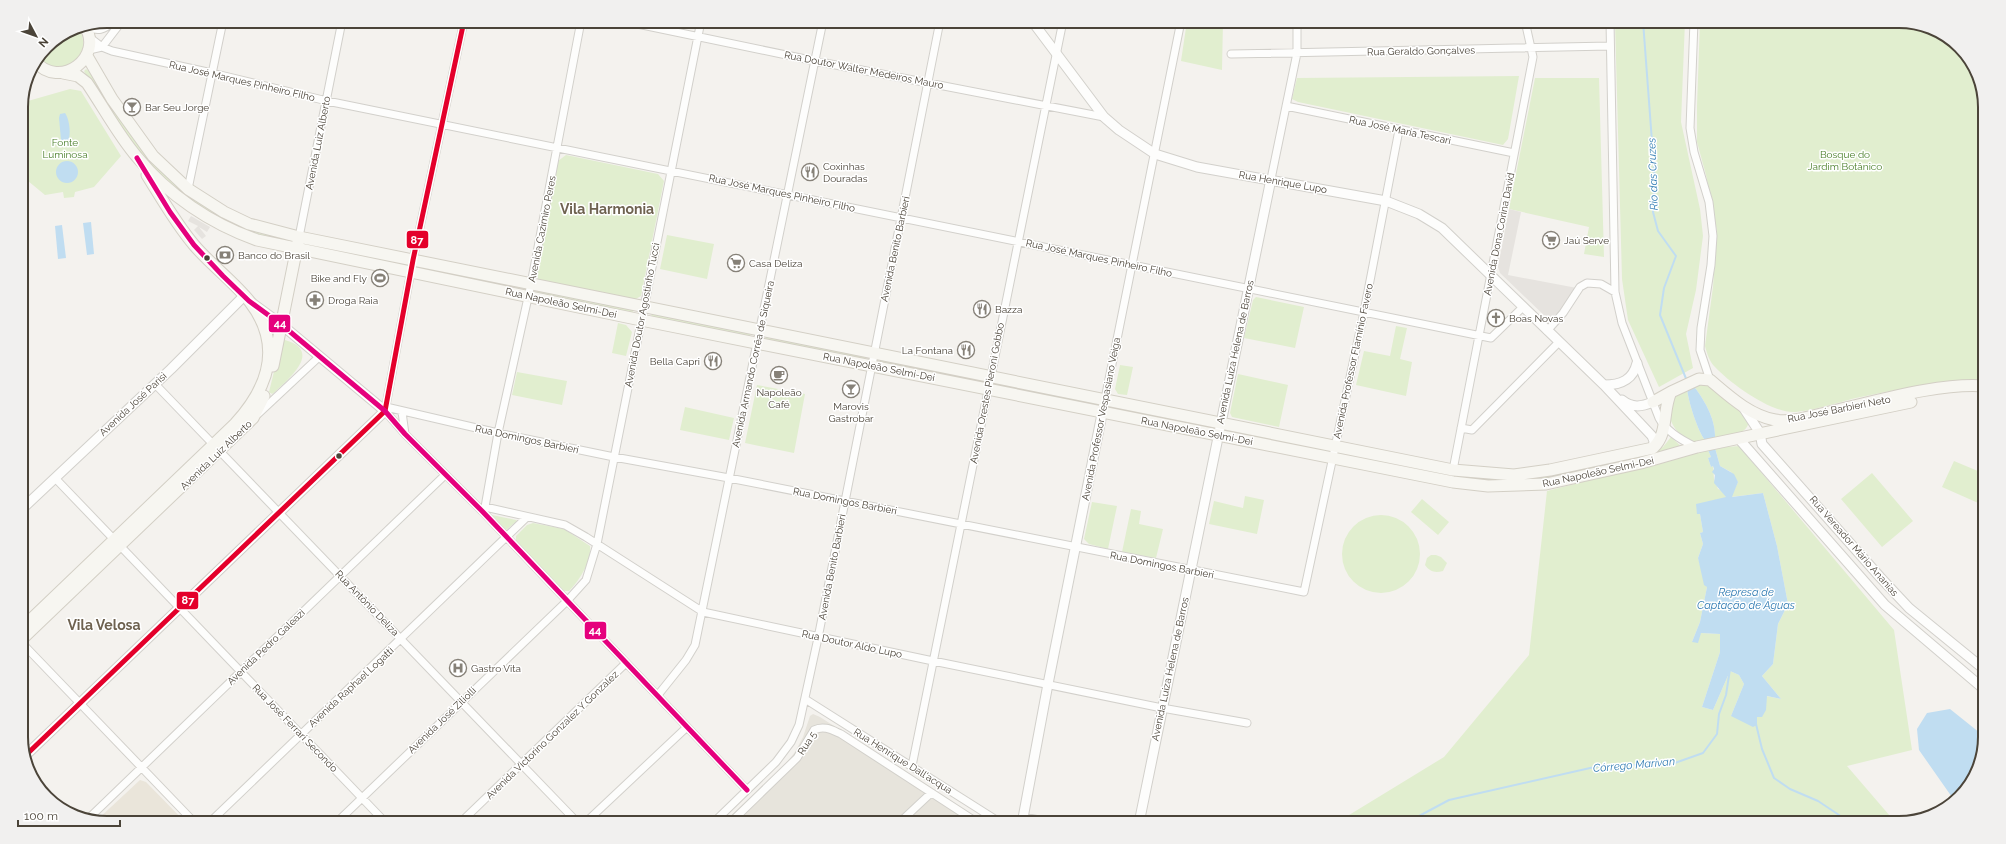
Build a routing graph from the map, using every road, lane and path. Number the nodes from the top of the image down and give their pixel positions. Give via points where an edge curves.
1 (105, 28) edge
2 (117, 28) edge
3 (222, 28) edge
4 (341, 28) edge
5 (462, 28) edge
6 (580, 28) edge
7 (658, 28) edge
8 (700, 28) edge
9 (822, 28) edge
10 (939, 28) edge
11 (1037, 28) edge
12 (1061, 28) edge
13 (1180, 28) edge
14 (1297, 28) edge
15 (1527, 28) edge
16 (1610, 28) edge
17 (1694, 28) edge
18 (86, 30) edge
19 (91, 30) edge
20 (87, 31) edge
21 (698, 36) junction
22 (1610, 46) junction
23 (102, 47) junction
24 (1532, 49) junction
25 (1056, 52) junction
26 (88, 53) junction
27 (1297, 53) junction
28 (1232, 54) dead end
29 (815, 61) junction
30 (40, 65) edge
31 (64, 73) junction
32 (212, 73) junction
33 (928, 82) junction
34 (327, 101) junction
35 (1286, 106) junction
36 (1045, 107) junction
37 (1104, 117) junction
38 (441, 125) junction
39 (1399, 130) junction
40 (556, 148) junction
41 (1514, 153) junction
42 (1155, 154) junction
43 (136, 157) junction
44 (671, 170) junction
45 (1271, 179) junction
46 (188, 189) junction
47 (787, 195) junction
48 (1386, 201) junction
49 (902, 218) junction
50 (299, 238) junction
51 (1018, 241) junction
52 (297, 249) junction
53 (413, 260) junction
54 (1132, 265) junction
55 (411, 272) junction
56 (1491, 276) junction
57 (531, 284) junction
58 (1248, 288) junction
59 (1615, 292) junction
60 (528, 296) junction
61 (247, 299) junction
62 (644, 307) junction
63 (1523, 307) junction
64 (1364, 312) junction
65 (641, 320) junction
66 (282, 325) junction
67 (759, 330) junction
68 (1547, 331) junction
69 (1480, 335) junction
70 (757, 342) junction
71 (1559, 342) junction
72 (873, 353) junction
73 (320, 356) junction
74 (1637, 363) junction
75 (871, 365) junction
76 (990, 376) junction
77 (1705, 380) junction
78 (155, 384) junction
79 (1604, 385) junction
80 (1978, 386) edge
81 (988, 389) junction
82 (1675, 390) junction
83 (1613, 394) junction
84 (1978, 394) edge
85 (1105, 399) junction
86 (1653, 402) junction
87 (1742, 406) junction
88 (385, 409) junction
89 (402, 412) junction
90 (1103, 412) junction
91 (253, 418) junction
92 (1220, 423) junction
93 (1664, 427) junction
94 (1461, 428) junction
95 (498, 433) junction
96 (405, 434) junction
97 (1760, 434) junction
98 (1217, 435) junction
99 (1739, 439) junction
100 (1336, 446) junction
101 (218, 447) junction
102 (1698, 447) junction
103 (1653, 448) junction
104 (614, 457) junction
105 (1333, 459) junction
106 (1453, 470) junction
107 (445, 475) junction
108 (54, 478) junction
109 (729, 478) junction
110 (845, 501) junction
111 (28, 503) edge
112 (483, 509) junction
113 (280, 512) junction
114 (527, 517) junction
115 (960, 524) junction
116 (507, 537) junction
117 (118, 543) junction
118 (597, 544) junction
119 (1076, 548) junction
120 (1191, 570) junction
121 (340, 575) junction
122 (1304, 592) joint
123 (567, 601) junction
124 (180, 608) junction
125 (703, 612) junction
126 (28, 623) edge
127 (28, 634) edge
128 (818, 638) junction
129 (401, 639) junction
130 (28, 648) edge
131 (933, 661) junction
132 (626, 663) junction
133 (1978, 664) edge
134 (241, 671) junction
135 (1048, 684) junction
136 (1978, 684) edge
137 (658, 695) junction
138 (805, 699) junction
139 (462, 701) junction
140 (80, 704) junction
141 (1162, 708) junction
142 (1247, 722) dead end
143 (687, 727) junction
144 (301, 734) junction
145 (30, 752) edge
146 (521, 764) junction
147 (912, 766) junction
148 (142, 768) junction
149 (747, 790) junction
150 (931, 793) junction
151 (362, 798) junction
152 (93, 814) edge
153 (189, 816) edge
154 (216, 816) edge
155 (343, 816) edge
156 (379, 816) edge
157 (467, 816) edge
158 (571, 816) edge
159 (593, 816) edge
160 (720, 816) edge
161 (737, 816) edge
162 (906, 816) edge
163 (967, 816) edge
164 (990, 816) edge
165 (1023, 816) edge
166 (1140, 816) edge

1 - 19 street
2 - 23 street
3 - 32 street
4 - 34 street, Avenida Luiz Alberto
5 - 38 street
6 - 40 street, Avenida Cazimiro Peres
7 - 21 street, Rua Doutor Walter Medeiros Mauro
8 - 21 street, Avenida Doutor Agostinho Tucci
9 - 29 street, Avenida Armando Corrêa de Siqueira
10 - 33 street, Avenida Benito Barbieri
11 - 25 street, Rua Henrique Lupo
12 - 25 street, Avenida Orestes Pieroni Gobbo
13 - 42 street, Avenida Professor Vespasiano Veiga
14 - 27 street, Avenida Luiza Helena de Barros
15 - 24 street, Avenida Dona Corina David
16 - 22 street
17 - 77 street via 1690,128 1694,152 1709,202 1713,236 1701,328 1700,350
18 - 26 main road
20 - 23 street, Rua José Marques Pinheiro Filho
21 - 29 street, Rua Doutor Walter Medeiros Mauro
21 - 44 street, Avenida Doutor Agostinho Tucci
22 - 24 street, Rua Geraldo Gonçalves
22 - 59 street
23 - 26 street
23 - 32 street, Rua José Marques Pinheiro Filho via 112,52
24 - 27 street, Rua Geraldo Gonçalves
24 - 41 street, Avenida Dona Corina David via 1533,57
25 - 36 street, Avenida Orestes Pieroni Gobbo
25 - 37 street, Rua Henrique Lupo
26 - 31 main road via 80,65
26 - 46 main road, Rua Napoleão Selmi-Dei via 112,99 153,156
27 - 28 street, Rua Geraldo Gonçalves
27 - 35 street, Avenida Luiza Helena de Barros
29 - 33 street, Rua Doutor Walter Medeiros Mauro
29 - 47 street, Avenida Armando Corrêa de Siqueira
30 - 31 main road, Rua Napoleão Selmi-Dei via 46,70
31 - 43 main road, Rua Napoleão Selmi-Dei via 78,76 88,84
32 - 34 street, Rua José Marques Pinheiro Filho
32 - 46 street
33 - 36 street, Rua Doutor Walter Medeiros Mauro
33 - 49 street, Avenida Benito Barbieri
34 - 38 street, Rua José Marques Pinheiro Filho
34 - 50 street, Avenida Luiz Alberto
35 - 39 street, Rua José Maria Tescari
35 - 45 street, Avenida Luiza Helena de Barros
36 - 37 street, Rua Doutor Walter Medeiros Mauro
36 - 51 street, Avenida Orestes Pieroni Gobbo
37 - 42 street, Rua Henrique Lupo
38 - 40 street, Rua José Marques Pinheiro Filho
38 - 53 street
39 - 41 street, Rua José Maria Tescari
39 - 48 street, Avenida Professor Flamínio Favero
40 - 44 street, Rua José Marques Pinheiro Filho
40 - 57 street, Avenida Cazimiro Peres
41 - 56 street, Avenida Dona Corina David
42 - 45 street, Rua Henrique Lupo via 1198,167
42 - 54 street, Avenida Professor Vespasiano Veiga
43 - 52 main road, Rua Napoleão Selmi-Dei via 158,180 212,220 257,240
43 - 61 main road, Avenida Luiz Alberto via 194,245
44 - 47 street, Rua José Marques Pinheiro Filho
44 - 62 street, Avenida Doutor Agostinho Tucci
45 - 48 street, Rua Henrique Lupo
45 - 58 street, Avenida Luiza Helena de Barros
46 - 50 main road, Rua Napoleão Selmi-Dei via 217,209 249,224
47 - 49 street, Rua José Marques Pinheiro Filho
47 - 67 street, Avenida Armando Corrêa de Siqueira
48 - 56 street, Rua Henrique Lupo via 1419,214 1442,228
48 - 64 street, Avenida Professor Flamínio Favero
49 - 51 street, Rua José Marques Pinheiro Filho
49 - 72 street, Avenida Benito Barbieri
50 - 52 main road, Avenida Luiz Alberto
50 - 53 main road, Rua Napoleão Selmi-Dei
51 - 54 street, Rua José Marques Pinheiro Filho
51 - 76 street, Avenida Orestes Pieroni Gobbo
52 - 55 main road, Rua Napoleão Selmi-Dei
52 - 66 main road, Avenida Luiz Alberto
53 - 55 street
53 - 57 main road, Rua Napoleão Selmi-Dei
54 - 58 street, Rua José Marques Pinheiro Filho
54 - 85 street, Avenida Professor Vespasiano Veiga
55 - 60 main road, Rua Napoleão Selmi-Dei
55 - 88 street
56 - 63 street, Rua Henrique Lupo
56 - 69 street, Avenida Dona Corina David
57 - 60 street, Avenida Cazimiro Peres
57 - 62 main road, Rua Napoleão Selmi-Dei
58 - 64 street, Rua José Marques Pinheiro Filho
58 - 92 street, Avenida Luiza Helena de Barros
59 - 68 street via 1601,284 1587,283 1580,287
59 - 74 street via 1622,323
60 - 65 main road, Rua Napoleão Selmi-Dei
60 - 95 street, Avenida Cazimiro Peres
61 - 66 street
61 - 78 street, Avenida José Parisi
61 - 101 main road, Avenida Luiz Alberto via 264,326 268,342 266,377 249,409
62 - 65 street, Avenida Doutor Agostinho Tucci
62 - 67 main road, Rua Napoleão Selmi-Dei
63 - 68 street, Rua Henrique Lupo
63 - 69 street via 1491,338
64 - 69 street, Rua José Marques Pinheiro Filho
64 - 100 street, Avenida Professor Flamínio Favero
65 - 70 main road, Rua Napoleão Selmi-Dei
65 - 104 street, Avenida Doutor Agostinho Tucci
66 - 73 street
66 - 91 main road, Avenida Luiz Alberto via 266,390
67 - 70 street, Avenida Armando Corrêa de Siqueira
67 - 72 main road, Rua Napoleão Selmi-Dei
68 - 71 street, Rua Henrique Lupo
69 - 94 street, Avenida Dona Corina David
70 - 75 main road, Rua Napoleão Selmi-Dei
70 - 109 street, Avenida Armando Corrêa de Siqueira
71 - 79 street, Rua Henrique Lupo
71 - 94 street via 1472,430
72 - 75 street, Avenida Benito Barbieri
72 - 76 main road, Rua Napoleão Selmi-Dei
73 - 88 street
73 - 91 street
74 - 79 street via 1633,374 1625,382
74 - 86 street
75 - 81 main road, Rua Napoleão Selmi-Dei
75 - 110 street, Avenida Benito Barbieri
76 - 81 street, Avenida Orestes Pieroni Gobbo
76 - 85 main road, Rua Napoleão Selmi-Dei
77 - 82 main road
77 - 87 main road, Rua José Barbieri Neto
78 - 101 street, Rua Antônio Deliza
78 - 108 street, Avenida José Parisi
79 - 83 street, Rua Henrique Lupo
80 - 87 main road, Rua José Barbieri Neto via 1932,390 1789,420 1775,420
81 - 90 main road, Rua Napoleão Selmi-Dei
81 - 115 street, Avenida Orestes Pieroni Gobbo
82 - 86 main road
82 - 93 main road via 1665,407
83 - 86 street, Rua Henrique Lupo via 1630,406
83 - 103 street, Rua Henrique Lupo via 1652,436
84 - 97 main road, Rua José Barbieri Neto via 1962,393 1932,398
85 - 90 street, Avenida Professor Vespasiano Veiga
85 - 92 main road, Rua Napoleão Selmi-Dei
86 - 93 street
87 - 97 street, Rua Vereador Mário Ananias
88 - 89 street, Rua Domingos Barbieri
88 - 96 street
88 - 113 street
89 - 95 street, Rua Domingos Barbieri
89 - 96 street
90 - 98 main road, Rua Napoleão Selmi-Dei
90 - 119 street, Avenida Professor Vespasiano Veiga
91 - 101 main road, Avenida Luiz Alberto
92 - 98 street, Avenida Luiza Helena de Barros
92 - 100 main road, Rua Napoleão Selmi-Dei
93 - 102 street
93 - 103 main road, Rua Napoleão Selmi-Dei via 1659,442
94 - 106 street, Avenida Dona Corina David
95 - 104 street, Rua Domingos Barbieri
95 - 112 street, Avenida Cazimiro Peres
96 - 107 street
97 - 99 main road, Rua Napoleão Selmi-Dei
97 - 133 street, Rua Vereador Mário Ananias via 1762,444 1890,588 1910,608
98 - 105 main road, Rua Napoleão Selmi-Dei
98 - 120 street, Avenida Luiza Helena de Barros
99 - 102 main road, Rua Napoleão Selmi-Dei
99 - 136 street, Rua Vereador Mário Ananias via 1886,605
100 - 105 street, Avenida Professor Flamínio Favero
100 - 106 main road, Rua Napoleão Selmi-Dei
101 - 113 street, Rua Antônio Deliza
101 - 117 main road, Avenida Luiz Alberto
102 - 105 main road, Rua Napoleão Selmi-Dei via 1641,463 1546,484 1520,486 1453,482
103 - 106 main road, Rua Napoleão Selmi-Dei via 1514,475
104 - 109 street, Rua Domingos Barbieri
104 - 118 street, Avenida Doutor Agostinho Tucci
105 - 122 street, Avenida Professor Flamínio Favero
107 - 112 street
107 - 121 street, Avenida Pedro Galeazi
108 - 111 street, Avenida José Parisi
108 - 117 street, Rua José Ferrari Secondo
109 - 110 street, Rua Domingos Barbieri
109 - 125 street, Avenida Armando Corrêa de Siqueira
110 - 115 street, Rua Domingos Barbieri
110 - 128 street, Avenida Benito Barbieri
112 - 114 street, Rua Doutor Aldo Lupo
112 - 116 street
113 - 121 street, Rua Antônio Deliza
113 - 124 street
114 - 116 street, Avenida Raphael Logatti
114 - 118 street, Rua Doutor Aldo Lupo via 565,525
115 - 119 street, Rua Domingos Barbieri
115 - 131 street, Avenida Orestes Pieroni Gobbo
116 - 123 street
116 - 129 street, Avenida Raphael Logatti
117 - 124 street, Rua José Ferrari Secondo
117 - 126 main road, Avenida Luiz Alberto
117 - 127 main road, Avenida Luiz Alberto
118 - 123 street, Avenida Doutor Agostinho Tucci via 586,580
118 - 125 street, Rua Doutor Aldo Lupo
119 - 120 street, Rua Domingos Barbieri
119 - 135 street, Avenida Professor Vespasiano Veiga
120 - 122 street, Rua Domingos Barbieri
120 - 141 street, Avenida Luiza Helena de Barros
121 - 129 street, Rua Antônio Deliza
121 - 134 street, Avenida Pedro Galeazi
123 - 132 street
123 - 139 street, Avenida José Ziliolli
124 - 134 street, Rua José Ferrari Secondo
124 - 140 street
125 - 128 street, Rua Doutor Aldo Lupo
125 - 137 street, Avenida Armando Corrêa de Siqueira via 695,645
128 - 131 street, Rua Doutor Aldo Lupo
128 - 138 street, Avenida Benito Barbieri
129 - 139 street, Rua Antônio Deliza
129 - 144 street, Avenida Raphael Logatti
130 - 140 street
131 - 135 street, Rua Doutor Aldo Lupo
131 - 147 street, Avenida Orestes Pieroni Gobbo
132 - 137 street
132 - 146 street, Avenida Victorino Gonzalez Y Gonzalez
134 - 144 street, Rua José Ferrari Secondo
134 - 148 street, Avenida Pedro Galeazi
135 - 141 street, Rua Doutor Aldo Lupo
135 - 165 street, Avenida Professor Vespasiano Veiga
137 - 143 street
138 - 147 street, Rua Henrique Dall'acqua
138 - 149 street, Avenida Benito Barbieri via 799,725 791,742 776,762
139 - 146 street, Rua Antônio Deliza
139 - 151 street, Avenida José Ziliolli
140 - 145 street
140 - 148 street
141 - 142 street, Rua Doutor Aldo Lupo
141 - 166 street, Avenida Luiza Helena de Barros
143 - 149 street
143 - 159 street
144 - 151 street, Rua José Ferrari Secondo
144 - 154 street, Avenida Raphael Logatti
146 - 157 street, Avenida Victorino Gonzalez Y Gonzalez
146 - 158 street, Rua Antônio Deliza
147 - 164 street, Rua Henrique Dall'acqua
148 - 152 street, Avenida Pedro Galeazi
148 - 153 street
149 - 160 street, Avenida Benito Barbieri
150 - 161 street, Rua 5 via 841,734 819,727 814,730 798,758
150 - 162 street
150 - 163 street, Rua 5
151 - 155 street, Avenida José Ziliolli
151 - 156 street, Rua José Ferrari Secondo

